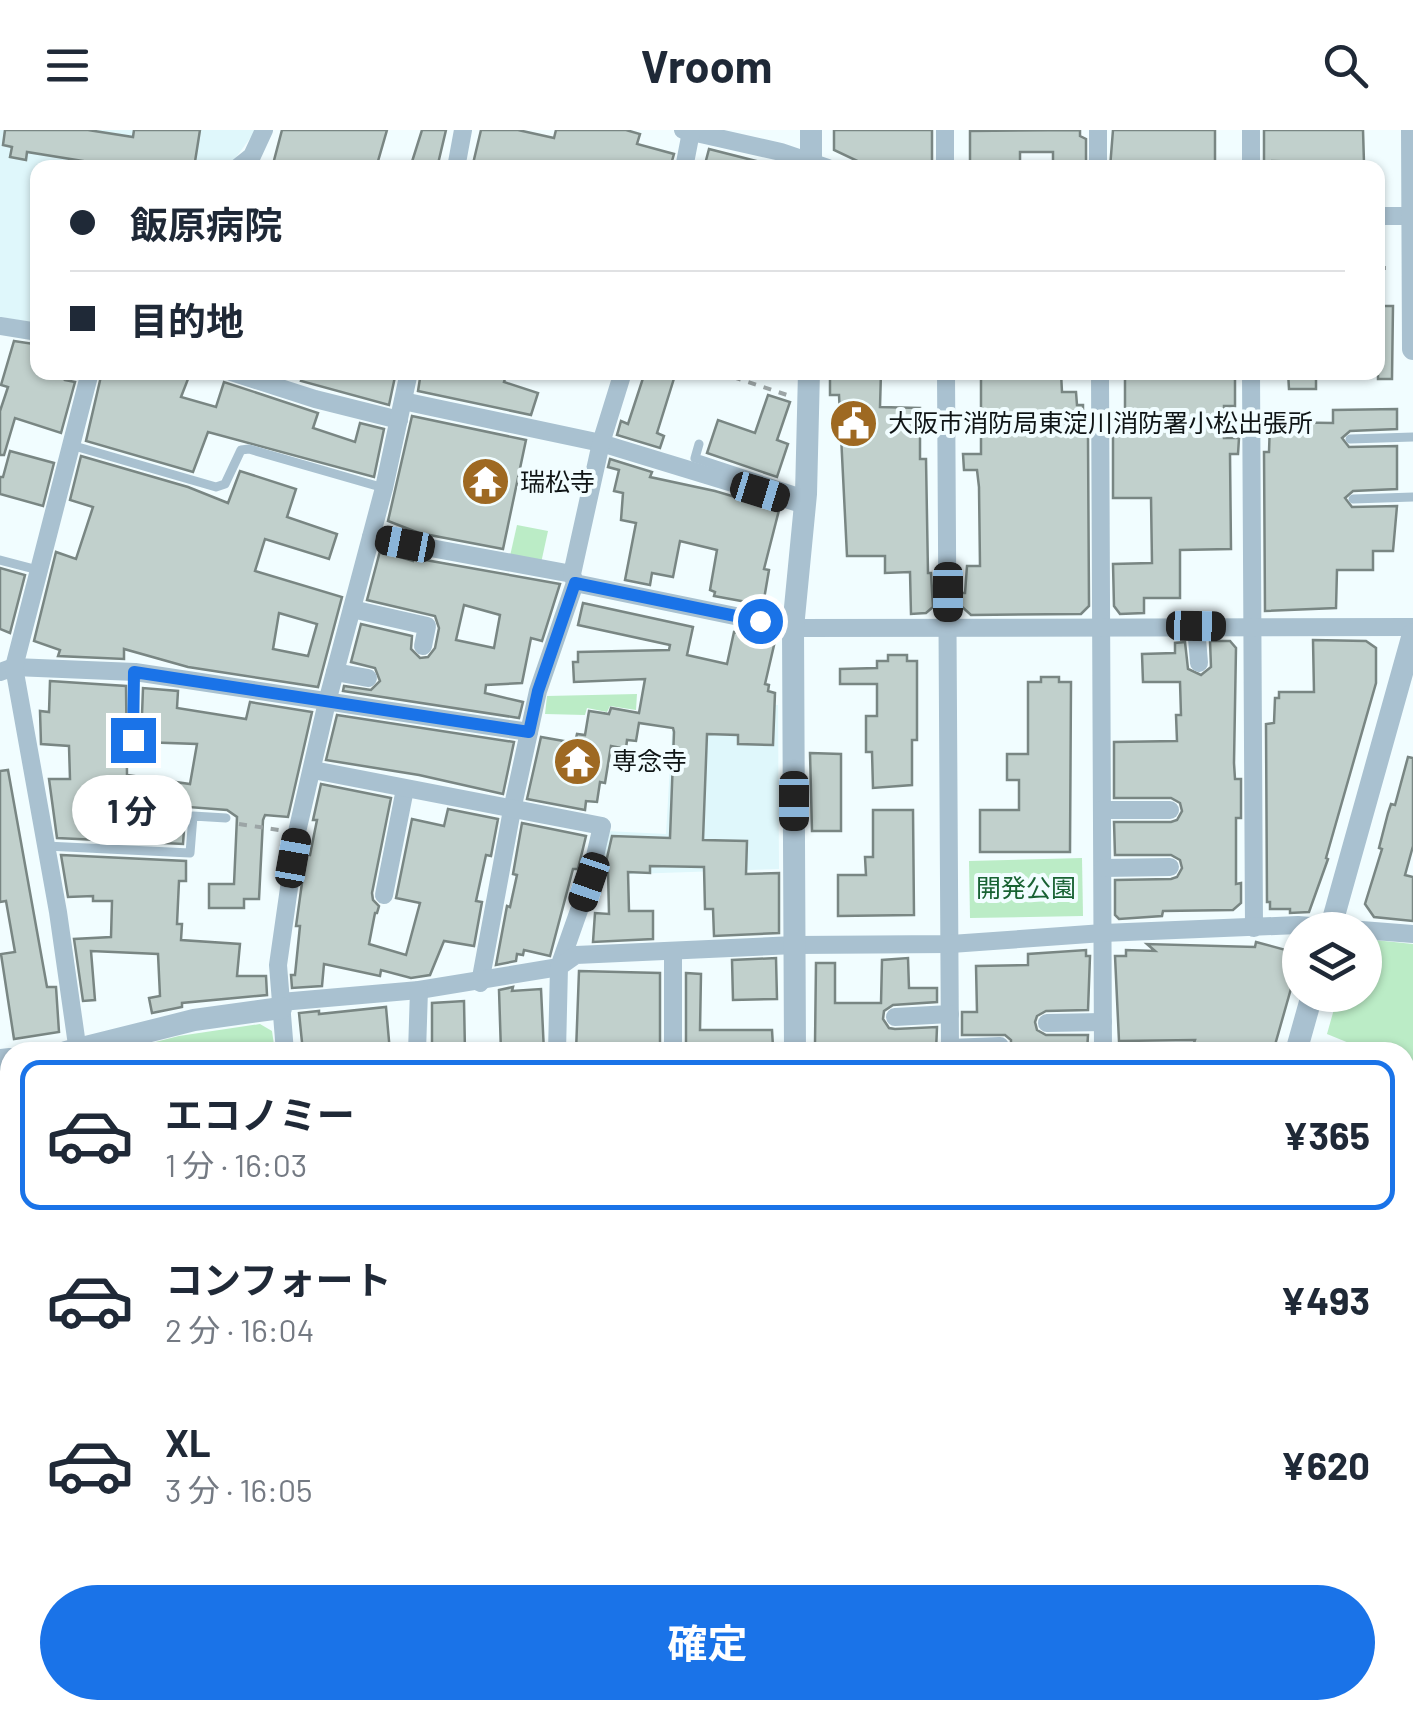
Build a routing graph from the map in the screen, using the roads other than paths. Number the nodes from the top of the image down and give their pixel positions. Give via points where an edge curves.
1 (264, 130) edge
2 (462, 130) edge
3 (811, 130) edge
4 (945, 130) edge
5 (1098, 130) edge
6 (1251, 130) edge
7 (1412, 130) edge
8 (687, 131) edge
9 (248, 160) edge
10 (457, 160) edge
11 (685, 160) edge
12 (798, 160) edge
13 (816, 160) edge
14 (946, 160) edge
15 (1098, 160) edge
16 (1252, 160) edge
17 (1385, 216) edge
18 (1413, 216) edge
19 (0, 326) edge
20 (30, 331) edge
21 (1413, 349) edge
22 (88, 380) edge
23 (257, 380) edge
24 (407, 380) edge
25 (620, 380) edge
26 (810, 380) edge
27 (946, 380) edge
28 (1100, 380) edge
29 (1251, 380) edge
30 (401, 410) junction
31 (1413, 437) edge
32 (1350, 439) dead end
33 (600, 443) junction
34 (699, 444) dead end
35 (71, 445) junction
36 (384, 488) junction
37 (1413, 497) edge
38 (1353, 499) dead end
39 (806, 500) junction
40 (371, 537) junction
41 (0, 560) edge
42 (38, 570) junction
43 (574, 579) junction
44 (352, 609) junction
45 (1196, 626) junction
46 (1250, 627) junction
47 (793, 628) junction
48 (1101, 628) junction
49 (948, 629) junction
50 (1413, 630) edge
51 (423, 646) dead end
52 (1199, 664) dead end
53 (7, 670) edge
54 (134, 672) junction
55 (335, 672) junction
56 (368, 678) dead end
57 (327, 702) junction
58 (529, 732) junction
59 (133, 740) dead end
60 (312, 770) junction
61 (405, 789) junction
62 (512, 810) junction
63 (1102, 810) junction
64 (1170, 810) dead end
65 (226, 818) road end
66 (46, 846) junction
67 (1170, 867) dead end
68 (1103, 868) junction
69 (384, 895) dead end
70 (1335, 912) edge
71 (1254, 928) junction
72 (1282, 928) edge
73 (1103, 932) junction
74 (1382, 932) edge
75 (1413, 934) edge
76 (950, 944) junction
77 (795, 945) junction
78 (674, 953) junction
79 (559, 967) junction
80 (480, 982) junction
81 (420, 990) junction
82 (281, 1005) junction
83 (1310, 1012) edge
84 (950, 1014) junction
85 (895, 1018) dead end
86 (1047, 1022) dead end
87 (1103, 1022) junction
88 (76, 1042) edge
89 (114, 1042) edge
90 (284, 1042) edge
91 (417, 1042) edge
92 (557, 1042) edge
93 (672, 1042) edge
94 (796, 1042) edge
95 (950, 1042) edge
96 (1103, 1042) edge
97 (1308, 1042) edge

1 - 9 street
2 - 10 street
3 - 13 street
4 - 14 street
5 - 15 street
6 - 16 street
7 - 18 street
8 - 11 street
8 - 12 street
17 - 18 street
18 - 21 street
19 - 20 street
22 - 35 street
23 - 30 street via 315,399
24 - 30 street
25 - 33 street
26 - 39 street
27 - 49 street
28 - 48 street
29 - 46 street
30 - 33 street
30 - 36 street
31 - 32 lane
33 - 39 street
33 - 43 street
34 - 39 lane via 694,458
35 - 36 lane via 216,486 226,484 240,450 249,449
35 - 42 street
36 - 40 street
37 - 38 lane
39 - 47 street
40 - 43 street
40 - 44 street
41 - 42 lane
42 - 53 street
43 - 47 street
43 - 58 street
44 - 51 street via 427,626
44 - 55 street
45 - 46 street
45 - 48 street
45 - 52 street
46 - 50 street
46 - 71 street
47 - 49 street
47 - 77 street
48 - 49 street
48 - 63 street
49 - 76 street
50 - 70 street
53 - 54 street
53 - 66 street
54 - 57 street
54 - 59 lane
55 - 56 street
55 - 57 street
57 - 58 street
57 - 60 street
58 - 62 street
60 - 61 street
60 - 82 street via 278,965
61 - 62 street
61 - 69 street
62 - 79 street via 602,826
62 - 80 street
63 - 64 street
63 - 68 street
65 - 66 lane via 193,816 190,853
66 - 88 street
67 - 68 street
68 - 73 street
71 - 72 street
71 - 73 street
73 - 76 street
73 - 87 street
74 - 75 street
76 - 77 street
76 - 84 street
77 - 78 street
77 - 94 street
78 - 79 street via 576,955
78 - 93 street
79 - 80 street
79 - 92 street
80 - 81 street
81 - 82 street
81 - 91 street
82 - 89 street
82 - 90 street
83 - 97 street
84 - 85 street
84 - 95 street
86 - 87 street
87 - 96 street

